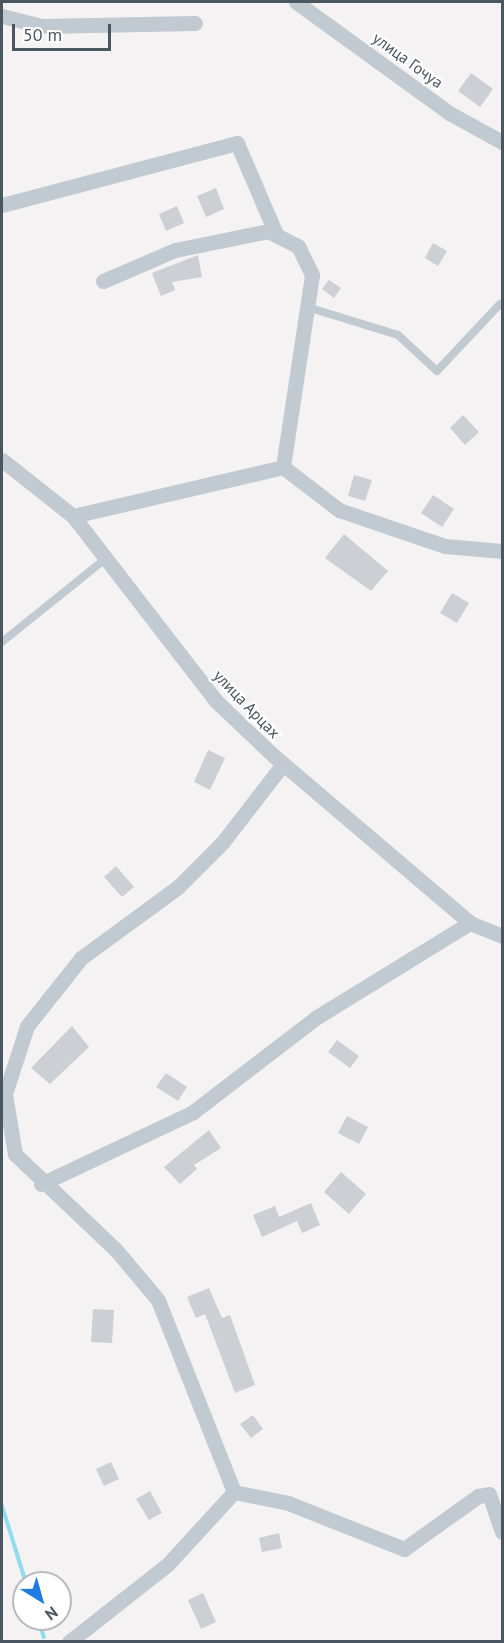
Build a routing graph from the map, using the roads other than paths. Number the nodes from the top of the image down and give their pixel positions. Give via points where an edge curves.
1 (296, 2) edge
2 (2, 16) edge
3 (195, 23) dead end
4 (502, 142) edge
5 (2, 205) edge
6 (276, 234) junction
7 (103, 281) dead end
8 (500, 304) dead end
9 (308, 308) junction
10 (2, 460) edge
11 (283, 467) junction
12 (73, 516) junction
13 (502, 551) edge
14 (104, 560) junction
15 (2, 642) edge
16 (283, 764) junction
17 (470, 924) junction
18 (502, 936) edge
19 (8, 1154) edge
20 (41, 1184) junction
21 (234, 1492) junction
22 (502, 1532) edge
23 (75, 1640) edge

1 - 4 street, улица Гочуа via 451,114
2 - 3 street via 42,26
5 - 6 street via 237,143
6 - 7 street via 176,250
6 - 9 street via 307,258 312,275
8 - 9 lane via 437,371 398,335
9 - 11 street
10 - 12 street, улица Арцах
11 - 12 street
11 - 13 street via 339,510 445,546
12 - 14 street, улица Арцах
14 - 15 lane
14 - 16 street, улица Арцах via 216,701
16 - 17 street, улица Арцах
16 - 19 street via 222,843 178,887 81,958 27,1026 5,1094
17 - 18 street, улица Арцах
17 - 20 street via 317,1017 193,1112
19 - 20 street
20 - 21 street via 116,1250 158,1300
21 - 22 street via 288,1503 404,1549 478,1496 489,1494
21 - 23 street via 168,1564

